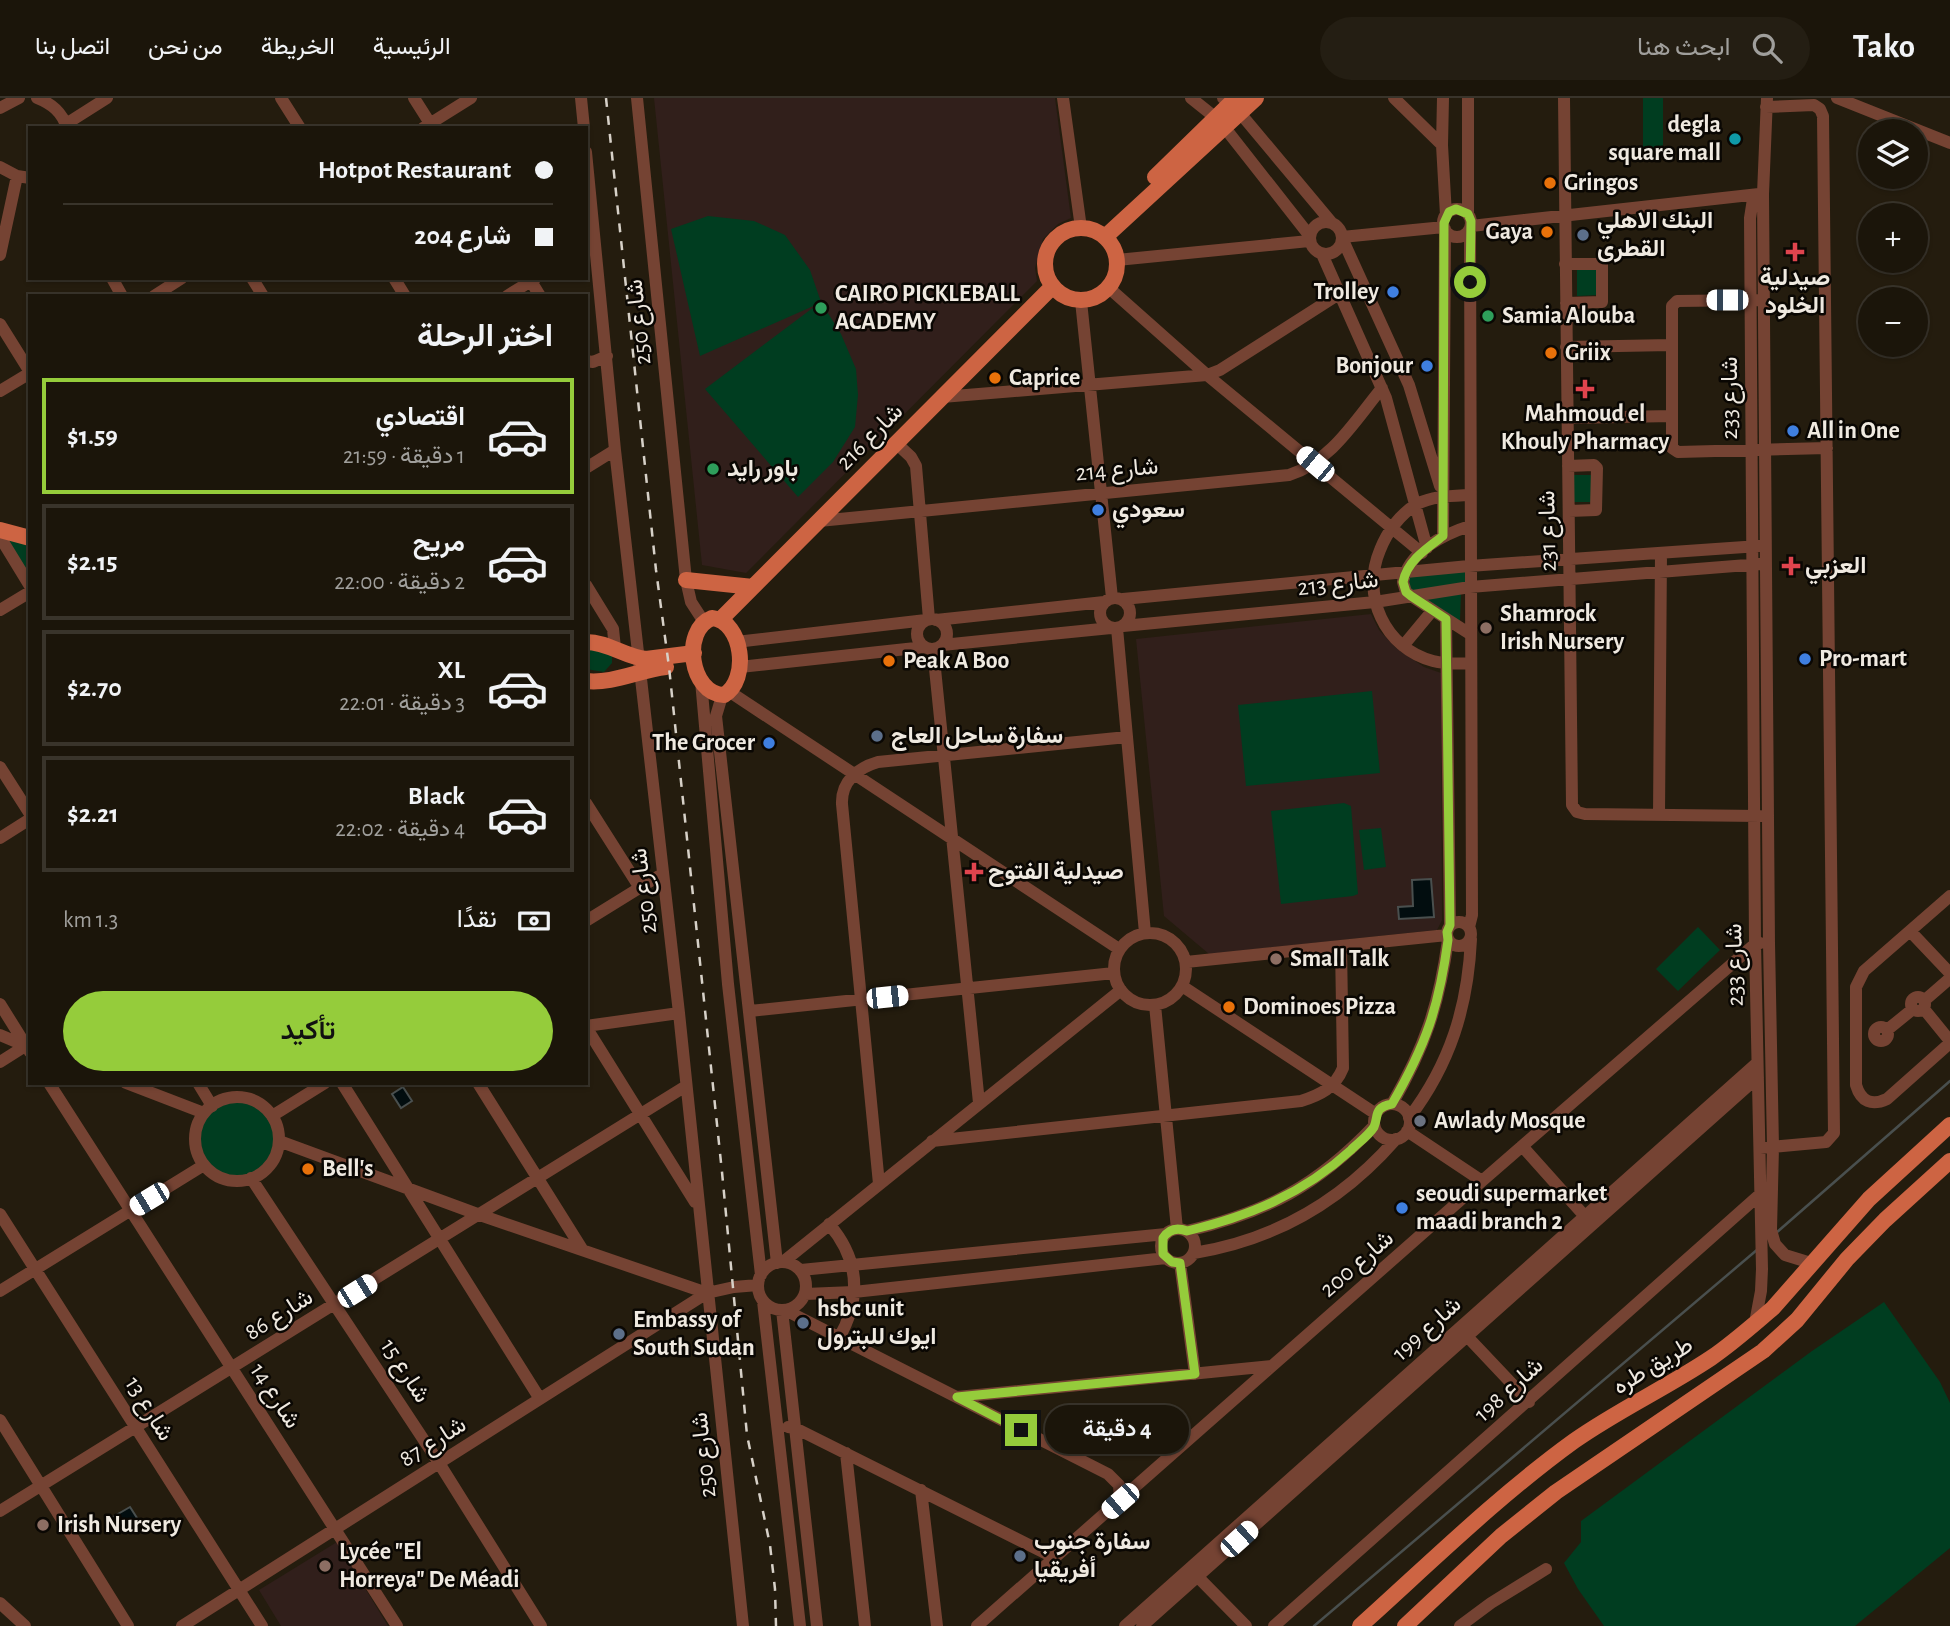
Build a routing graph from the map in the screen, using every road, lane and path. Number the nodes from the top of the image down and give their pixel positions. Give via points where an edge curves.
1 (19, 98) edge
2 (37, 98) edge
3 (107, 98) edge
4 (281, 98) edge
5 (414, 98) edge
6 (471, 98) edge
7 (581, 98) edge
8 (637, 98) edge
9 (1063, 98) edge
10 (1191, 98) edge
11 (1256, 98) edge
12 (1394, 98) edge
13 (1443, 98) edge
14 (1468, 98) edge
15 (1564, 98) edge
16 (1837, 98) edge
17 (1, 103) edge
18 (1232, 103) edge
19 (1766, 103) edge
20 (1220, 123) junction
21 (66, 126) edge
22 (299, 126) edge
23 (429, 126) edge
24 (584, 126) edge
25 (1950, 143) edge
26 (1442, 145) junction
27 (0, 167) edge
28 (23, 177) edge
29 (588, 189) edge
30 (1763, 194) junction
31 (1564, 217) junction
32 (1332, 223) junction
33 (1469, 223) junction
34 (1445, 224) junction
35 (1081, 228) junction
36 (1102, 235) junction
37 (1309, 238) junction
38 (1342, 238) junction
39 (591, 244) edge
40 (1322, 254) junction
41 (0, 255) edge
42 (1117, 260) junction
43 (1565, 264) junction
44 (179, 280) edge
45 (531, 280) edge
46 (1052, 287) junction
47 (1109, 288) junction
48 (157, 294) edge
49 (510, 294) edge
50 (1339, 295) junction
51 (1751, 300) junction
52 (1765, 300) junction
53 (1081, 301) junction
54 (1566, 303) junction
55 (0, 324) edge
56 (1671, 345) junction
57 (1566, 347) junction
58 (607, 356) junction
59 (588, 361) edge
60 (28, 370) edge
61 (28, 374) edge
62 (1207, 376) junction
63 (1090, 386) junction
64 (1382, 388) junction
65 (0, 391) edge
66 (942, 397) junction
67 (1672, 416) junction
68 (1567, 418) junction
69 (896, 443) junction
70 (1827, 448) junction
71 (1766, 449) junction
72 (615, 450) junction
73 (1752, 450) junction
74 (1315, 464) junction
75 (1568, 466) junction
76 (588, 467) edge
77 (1102, 492) junction
78 (1470, 495) junction
79 (1444, 496) junction
80 (1415, 505) junction
81 (1569, 511) junction
82 (921, 512) junction
83 (818, 521) junction
84 (1470, 526) junction
85 (1392, 528) junction
86 (0, 530) edge
87 (1443, 536) junction
88 (0, 537) edge
89 (28, 537) edge
90 (1766, 545) junction
91 (1752, 546) junction
92 (1424, 550) junction
93 (1661, 553) junction
94 (1569, 560) junction
95 (1766, 564) junction
96 (1752, 565) junction
97 (1469, 566) junction
98 (1407, 571) junction
99 (1661, 572) junction
100 (1373, 575) junction
101 (1569, 578) junction
102 (686, 580) junction
103 (28, 586) edge
104 (753, 587) junction
105 (1470, 587) junction
106 (588, 588) edge
107 (28, 590) edge
108 (1411, 596) junction
109 (1113, 600) junction
110 (1376, 602) junction
111 (0, 610) edge
112 (1432, 611) junction
113 (1446, 619) junction
114 (930, 620) junction
115 (712, 621) junction
116 (1117, 627) junction
117 (1470, 634) junction
118 (588, 642) edge
119 (736, 642) junction
120 (1403, 646) junction
121 (934, 647) junction
122 (615, 648) junction
123 (694, 658) junction
124 (1470, 663) junction
125 (1446, 664) junction
126 (639, 665) junction
127 (740, 667) junction
128 (701, 681) junction
129 (588, 685) edge
130 (726, 694) junction
131 (1127, 737) junction
132 (944, 756) junction
133 (0, 767) edge
134 (855, 775) junction
135 (588, 806) edge
136 (28, 811) edge
137 (1659, 815) junction
138 (1754, 816) junction
139 (1768, 816) junction
140 (28, 821) edge
141 (0, 838) edge
142 (953, 839) junction
143 (662, 874) junction
144 (640, 888) junction
145 (1950, 896) edge
146 (588, 920) edge
147 (1910, 931) junction
148 (1145, 933) junction
149 (1470, 933) junction
150 (1449, 934) junction
151 (1769, 943) junction
152 (1755, 944) junction
153 (1341, 946) junction
154 (1119, 949) junction
155 (1186, 962) junction
156 (1114, 973) junction
157 (1949, 976) edge
158 (1182, 986) junction
159 (968, 988) junction
160 (1121, 990) junction
161 (860, 999) junction
162 (0, 1004) edge
163 (1154, 1005) junction
164 (1920, 1006) junction
165 (1855, 1009) junction
166 (750, 1011) junction
167 (679, 1013) junction
168 (588, 1026) edge
169 (588, 1029) edge
170 (1879, 1033) junction
171 (0, 1035) edge
172 (1950, 1042) edge
173 (28, 1046) edge
174 (28, 1047) edge
175 (28, 1048) edge
176 (1856, 1053) junction
177 (0, 1062) edge
178 (1757, 1063) junction
179 (1758, 1077) junction
180 (51, 1085) edge
181 (132, 1085) edge
182 (199, 1085) edge
183 (322, 1085) edge
184 (343, 1085) edge
185 (479, 1085) edge
186 (1333, 1085) junction
187 (686, 1086) junction
188 (979, 1103) junction
189 (1392, 1104) junction
190 (208, 1109) junction
191 (641, 1114) junction
192 (272, 1116) junction
193 (1166, 1116) junction
194 (1409, 1118) junction
195 (1375, 1120) junction
196 (1950, 1125) edge
197 (1407, 1131) junction
198 (1396, 1139) junction
199 (279, 1141) junction
200 (932, 1141) junction
201 (1522, 1146) junction
202 (1766, 1147) junction
203 (1950, 1161) edge
204 (204, 1165) junction
205 (251, 1178) junction
206 (538, 1178) junction
207 (1482, 1181) junction
208 (879, 1184) junction
209 (407, 1187) junction
210 (1767, 1190) junction
211 (698, 1206) junction
212 (131, 1210) junction
213 (0, 1214) edge
214 (480, 1214) junction
215 (1588, 1220) junction
216 (829, 1224) junction
217 (1176, 1231) junction
218 (440, 1240) junction
219 (582, 1249) junction
220 (1194, 1253) junction
221 (1166, 1258) junction
222 (780, 1262) junction
223 (1180, 1263) junction
224 (1811, 1263) junction
225 (852, 1267) junction
226 (35, 1269) junction
227 (801, 1270) junction
228 (760, 1280) junction
229 (0, 1291) edge
230 (854, 1292) junction
231 (707, 1293) junction
232 (805, 1294) junction
233 (763, 1301) junction
234 (336, 1304) junction
235 (784, 1310) junction
236 (1755, 1323) junction
237 (1463, 1333) junction
238 (839, 1338) junction
239 (1272, 1366) junction
240 (232, 1368) junction
241 (1195, 1374) junction
242 (957, 1397) junction
243 (540, 1399) junction
244 (1529, 1402) junction
245 (0, 1420) edge
246 (778, 1425) junction
247 (136, 1428) junction
248 (795, 1428) junction
249 (846, 1453) junction
250 (439, 1463) junction
251 (1108, 1474) junction
252 (1145, 1479) junction
253 (42, 1485) junction
254 (921, 1490) junction
255 (1120, 1501) junction
256 (0, 1511) edge
257 (335, 1529) junction
258 (1055, 1558) junction
259 (1546, 1569) dead end
260 (1194, 1572) junction
261 (239, 1590) junction
262 (0, 1603) edge
263 (25, 1626) edge
264 (128, 1626) edge
265 (181, 1626) edge
266 (262, 1626) edge
267 (397, 1626) edge
268 (540, 1626) edge
269 (743, 1626) edge
270 (800, 1626) edge
271 (817, 1626) edge
272 (865, 1626) edge
273 (937, 1626) edge
274 (977, 1626) edge
275 (1125, 1626) edge
276 (1142, 1626) edge
277 (1246, 1626) edge
278 (1274, 1626) edge
279 (1360, 1626) edge
280 (1405, 1626) edge
281 (1460, 1626) edge

1 - 17 street
2 - 21 street via 59,112
3 - 21 street
4 - 22 street
5 - 23 street
6 - 23 street
7 - 24 street
8 - 102 street, شارع 250
9 - 35 street
10 - 20 street
11 - 18 main road
12 - 26 street
13 - 26 street
14 - 33 street
15 - 31 street, شارع 231
16 - 25 street
18 - 20 main road
18 - 32 street
19 - 30 street
19 - 70 street via 1814,105 1823,116
20 - 36 main road
20 - 37 street
26 - 34 street
27 - 28 street
28 - 41 street
29 - 39 street, شارع 250
30 - 31 street
30 - 51 street, شارع 233 via 1751,205
30 - 52 street, شارع 233
31 - 33 street
31 - 43 street, شارع 231
32 - 37 street via 1318,224
32 - 38 street
33 - 34 street via 1456,209
33 - 34 street via 1464,235 1457,237
33 - 78 street
34 - 38 street
34 - 79 street
35 - 36 main road
35 - 46 main road via 1061,234 1047,251 1044,264
36 - 42 main road
37 - 40 street via 1314,250
37 - 42 street
38 - 40 street via 1334,253
38 - 79 street via 1405,377
39 - 58 street, شارع 250
40 - 50 street
42 - 47 main road
43 - 54 street, شارع 231
43 - 54 street via 1602,264 1602,302
44 - 48 street
45 - 49 street
46 - 53 main road
46 - 66 main road, شارع 216
47 - 53 main road
47 - 62 street
50 - 62 street
50 - 64 street
51 - 52 street
51 - 56 street via 1675,302
51 - 73 street, شارع 233
52 - 71 street, شارع 233
53 - 63 street
54 - 57 street, شارع 231
55 - 60 street
56 - 57 street
56 - 67 street
57 - 68 street, شارع 231
58 - 59 street
58 - 72 street, شارع 250
61 - 65 street
62 - 63 street
62 - 74 street
63 - 66 street
63 - 77 street
64 - 74 street, شارع 214
64 - 80 street
66 - 69 main road, شارع 216
67 - 68 street
67 - 73 street via 1676,452
68 - 75 street, شارع 231
69 - 82 street via 916,466
69 - 83 main road, شارع 216
70 - 71 street
70 - 202 street via 1834,1133 1826,1142
71 - 73 street
71 - 90 street, شارع 233
72 - 76 street
72 - 126 street, شارع 250
73 - 91 street, شارع 233
74 - 77 street, شارع 214 via 1280,477
74 - 85 street
75 - 81 street, شارع 231
75 - 81 street via 1597,468 1596,510
77 - 82 street, شارع 214
77 - 109 street
78 - 79 street
78 - 84 street
79 - 80 street
79 - 87 street
80 - 85 street
80 - 92 street
81 - 94 street, شارع 231
82 - 83 street, شارع 214
82 - 114 street
83 - 104 main road, شارع 216
84 - 87 street
84 - 97 street
85 - 92 street
85 - 100 street
86 - 89 main road
87 - 92 street
88 - 103 street
90 - 91 street, شارع 213
90 - 95 street, شارع 233
91 - 93 street, شارع 213
91 - 96 street, شارع 233
92 - 98 street
93 - 94 street, شارع 213
93 - 99 street
94 - 97 street, شارع 213
94 - 101 street, شارع 231
95 - 96 street, شارع 213
95 - 139 street, شارع 233
96 - 99 street, شارع 213
96 - 138 street, شارع 233
97 - 98 street, شارع 213
97 - 105 street
98 - 100 street, شارع 213
98 - 108 street via 1403,582
99 - 101 street, شارع 213
99 - 137 street
100 - 109 street, شارع 213
100 - 110 street
101 - 105 street, شارع 213
101 - 137 street, شارع 231 via 1572,805 1585,814
102 - 104 main road
102 - 115 street, شارع 250 via 691,602
104 - 115 main road, شارع 216
105 - 108 street, شارع 213
105 - 117 street
106 - 122 street via 613,629
107 - 111 street
108 - 110 street, شارع 213
108 - 112 street
109 - 114 street, شارع 213
109 - 116 street via 1128,605 1130,612 1128,620
109 - 116 street via 1100,609 1100,617 1104,624
110 - 116 street, شارع 213
110 - 120 street via 1381,618
112 - 113 street
112 - 120 street
113 - 117 street
113 - 125 street
114 - 119 street, شارع 213
114 - 121 street via 944,624 947,633
114 - 121 street via 917,631 919,641
115 - 119 main road
115 - 123 main road via 696,636
116 - 121 street, شارع 213
116 - 131 street
117 - 124 street
118 - 122 main road
119 - 127 main road
120 - 125 street
121 - 127 street, شارع 213
121 - 132 street
122 - 126 main road
123 - 126 main road
123 - 128 main road
124 - 125 street
124 - 149 street
125 - 150 street
126 - 129 main road via 612,680
126 - 143 street, شارع 250
127 - 130 main road
128 - 130 main road via 712,692
128 - 228 street
130 - 134 street
130 - 166 street via 716,716
131 - 132 street
131 - 148 street
132 - 134 street via 878,762
132 - 142 street
133 - 136 street
134 - 142 street
134 - 161 street via 844,788 842,804
135 - 144 street
137 - 138 street, شارع 231
138 - 139 street, شارع 231
138 - 152 street, شارع 233
139 - 151 street, شارع 233
140 - 141 street
142 - 154 street
142 - 159 street
143 - 144 street
143 - 167 street, شارع 250
144 - 146 street
145 - 147 street
147 - 157 street
147 - 165 street via 1859,978
148 - 154 street via 1130,938
148 - 155 street via 1171,939
149 - 150 street via 1462,922
149 - 150 street via 1460,947
149 - 194 street via 1466,993 1451,1046
150 - 153 street
150 - 189 street via 1436,1009
151 - 152 street
151 - 202 street, شارع 233
152 - 178 street, شارع 233
152 - 201 street, شارع 200
153 - 155 street
153 - 186 street via 1344,1058
154 - 156 street
155 - 158 street
156 - 159 street
156 - 160 street
157 - 164 street
158 - 163 street via 1171,999
158 - 186 street
159 - 161 street
159 - 188 street
160 - 163 street via 1130,999
160 - 188 street
161 - 166 street
161 - 208 street
162 - 173 street
163 - 193 street
164 - 170 street
164 - 172 street
165 - 170 street
165 - 176 street
166 - 222 street
167 - 168 street
167 - 187 street, شارع 250
169 - 191 street
170 - 176 street
171 - 174 street
172 - 176 street via 1878,1103 1859,1095
175 - 177 street
178 - 179 street, شارع 233
178 - 215 street, شارع 199
179 - 202 street, شارع 233
179 - 215 street, شارع 199
180 - 212 street, شارع 14
181 - 190 street
182 - 190 street
183 - 192 street
184 - 209 street
185 - 206 street
186 - 193 street via 1301,1101
186 - 195 street
187 - 191 street, شارع 86
187 - 211 street, شارع 250
188 - 200 street
189 - 194 street via 1403,1108
189 - 195 street via 1385,1105
190 - 192 street via 225,1099 240,1098 255,1101
190 - 204 street via 195,1133
191 - 206 street, شارع 86
191 - 211 street
192 - 199 street
193 - 200 street
193 - 217 street
194 - 197 street
195 - 198 street via 1382,1137
195 - 217 street via 1329,1169 1304,1187 1248,1214
196 - 224 main road, طريق طره via 1874,1193
197 - 198 street
197 - 207 street
198 - 220 street via 1359,1177 1295,1221 1246,1241
199 - 205 street via 271,1164
199 - 209 street
200 - 208 street
201 - 207 street, شارع 200
201 - 215 street
202 - 210 street, شارع 233
203 - 280 main road, طريق طره via 1885,1220 1763,1352 1556,1492 1501,1536
204 - 205 street via 226,1179
204 - 212 street
205 - 234 street, شارع 15
206 - 214 street, شارع 86
206 - 219 street
207 - 239 street, شارع 200
208 - 216 street
209 - 214 street
209 - 218 street
210 - 224 street, شارع 233 via 1775,1244 1785,1255
210 - 236 street, شارع 233
210 - 244 street, شارع 198
211 - 231 street, شارع 250
212 - 226 street
212 - 240 street, شارع 14
213 - 226 street, شارع 13
214 - 218 street, شارع 86
214 - 219 street
215 - 237 street, شارع 199
216 - 222 street
216 - 225 street via 848,1252
217 - 220 street via 1195,1240
217 - 221 street via 1161,1249
217 - 225 street
218 - 234 street, شارع 86
218 - 243 street
219 - 231 street
220 - 223 street
221 - 223 street
221 - 230 street
222 - 227 street
222 - 228 street via 769,1266
223 - 241 street
224 - 236 main road, طريق طره
225 - 227 street
225 - 230 street
226 - 229 street
226 - 247 street, شارع 13
227 - 232 street
228 - 231 street
228 - 233 street
230 - 232 street
230 - 238 street via 852,1310
231 - 243 street, شارع 87
231 - 269 street, شارع 250
232 - 235 street via 795,1307
233 - 235 street
233 - 246 street
234 - 240 street, شارع 86
234 - 250 street, شارع 15
235 - 238 street
235 - 248 street
236 - 279 main road, طريق طره via 1711,1358 1600,1424 1550,1460
237 - 244 street
237 - 260 street, شارع 199
238 - 242 street
239 - 241 street
239 - 252 street, شارع 200
240 - 247 street, شارع 86
240 - 257 street, شارع 14
241 - 242 street
242 - 251 street
243 - 250 street, شارع 87
244 - 278 street, شارع 198
245 - 253 street
246 - 248 street
246 - 270 street
247 - 253 street, شارع 86
247 - 261 street, شارع 13
248 - 249 street
248 - 271 street
249 - 254 street
249 - 272 street
250 - 257 street, شارع 87
250 - 268 street, شارع 15
251 - 252 street
251 - 255 street via 1119,1485
252 - 255 street, شارع 200
253 - 256 street, شارع 86
253 - 264 street
254 - 258 street
254 - 273 street
255 - 258 street, شارع 200
257 - 261 street, شارع 87
257 - 267 street, شارع 14
258 - 274 street, شارع 200
259 - 281 street
260 - 275 street, شارع 199
260 - 276 street, شارع 199
260 - 277 street
261 - 265 street, شارع 87
261 - 266 street, شارع 13
262 - 263 street

